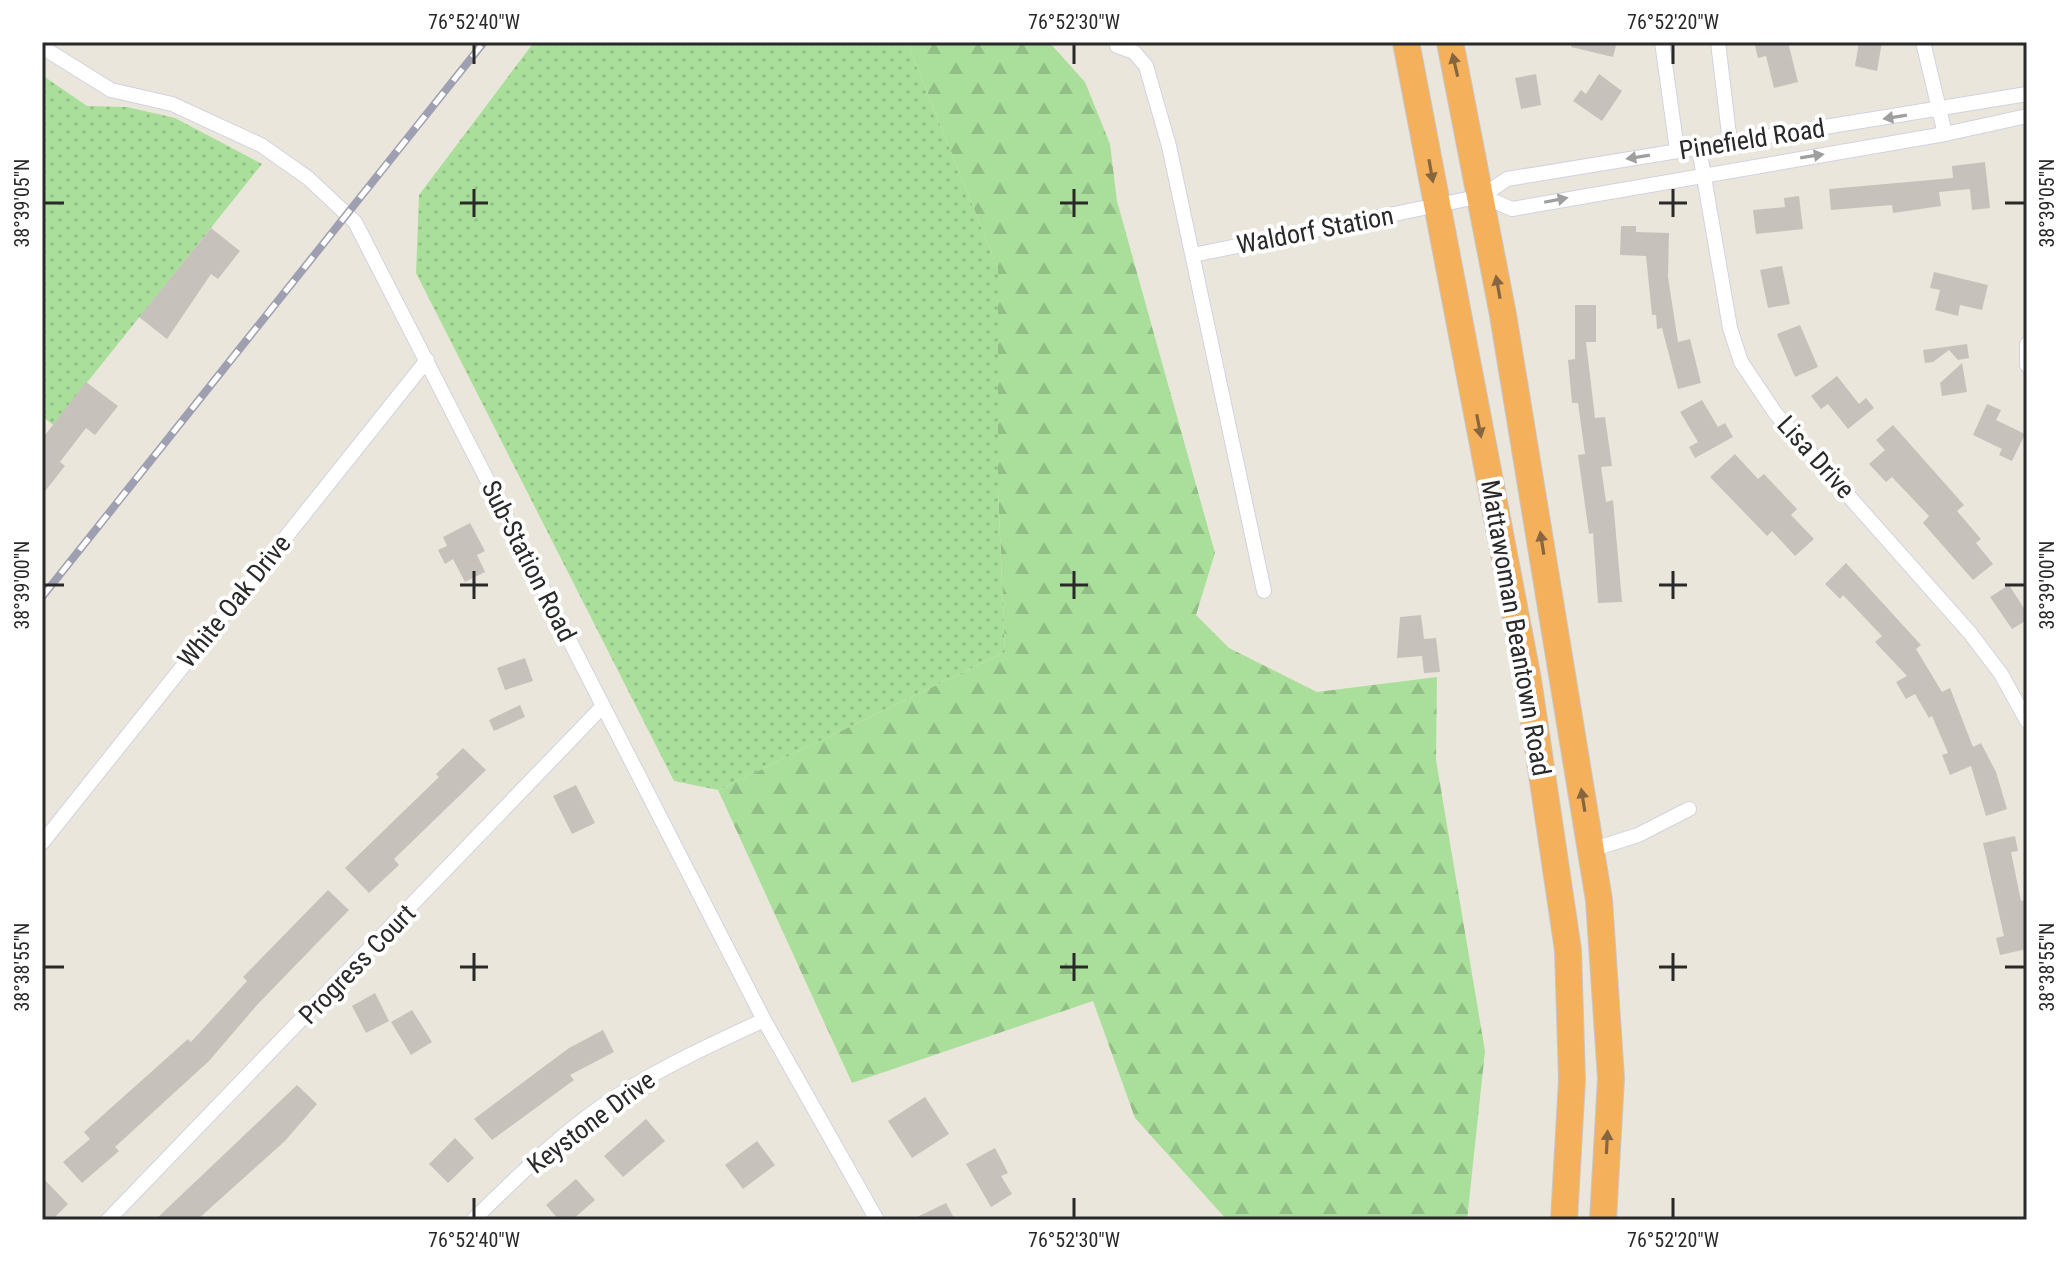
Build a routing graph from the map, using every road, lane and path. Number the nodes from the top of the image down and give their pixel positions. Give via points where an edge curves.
1 (1406, 42) edge
2 (1450, 42) edge
3 (1662, 42) edge
4 (1718, 42) edge
5 (1923, 42) edge
6 (1117, 46) dead end
7 (42, 47) edge
8 (2027, 94) edge
9 (1938, 111) junction
10 (2027, 116) edge
11 (1945, 134) junction
12 (1730, 143) junction
13 (1699, 148) junction
14 (1677, 150) junction
15 (1704, 173) junction
16 (1482, 196) junction
17 (1438, 205) junction
18 (1193, 255) junction
19 (2027, 344) edge
20 (427, 360) junction
21 (2027, 365) edge
22 (1264, 591) dead end
23 (603, 706) junction
24 (2027, 721) edge
25 (1689, 809) dead end
26 (1551, 822) junction
27 (42, 843) edge
28 (1591, 850) junction
29 (764, 1020) junction
30 (1610, 1065) junction
31 (108, 1220) edge
32 (473, 1220) edge
33 (877, 1220) edge
34 (1564, 1220) edge
35 (1603, 1220) edge

1 -> 17 highway, Mattawoman Beantown Road
16 -> 2 highway, Mattawoman Beantown Road
3 - 14 street
4 - 12 street
5 - 9 street
6 - 18 street via 1134,52 1146,66
7 - 20 street, Sub-Station Road via 111,90 208,117 308,178 361,231
8 - 9 street, Pinefield Road
9 - 11 street
9 -> 12 street, Pinefield Road
10 - 11 street, Pinefield Road
15 -> 11 street, Pinefield Road
12 - 13 street, Pinefield Road
13 - 14 street, Pinefield Road
13 - 15 street, Lisa Drive
14 -> 16 street, Pinefield Road via 1507,179
16 -> 15 street, Pinefield Road via 1512,209
15 - 24 street, Lisa Drive via 1730,328 1741,362 1776,414 1970,633
16 - 17 street, Pinefield Road
28 -> 16 highway, Mattawoman Beantown Road
17 - 18 street, Waldorf Station
17 -> 26 highway, Mattawoman Beantown Road
18 - 22 street
19 - 21 street
20 - 23 street, Sub-Station Road
20 - 27 street, White Oak Drive
23 - 29 street, Sub-Station Road
23 - 31 street, Progress Court
25 - 28 street via 1638,835
26 - 30 highway via 1568,845 1587,1047
26 - 34 highway, Mattawoman Beantown Road via 1568,950 1572,1080
28 - 30 highway, Mattawoman Beantown Road
29 - 32 street, Keystone Drive via 668,1065 615,1097 559,1139
29 - 33 street, Sub-Station Road
35 -> 30 highway, Mattawoman Beantown Road

